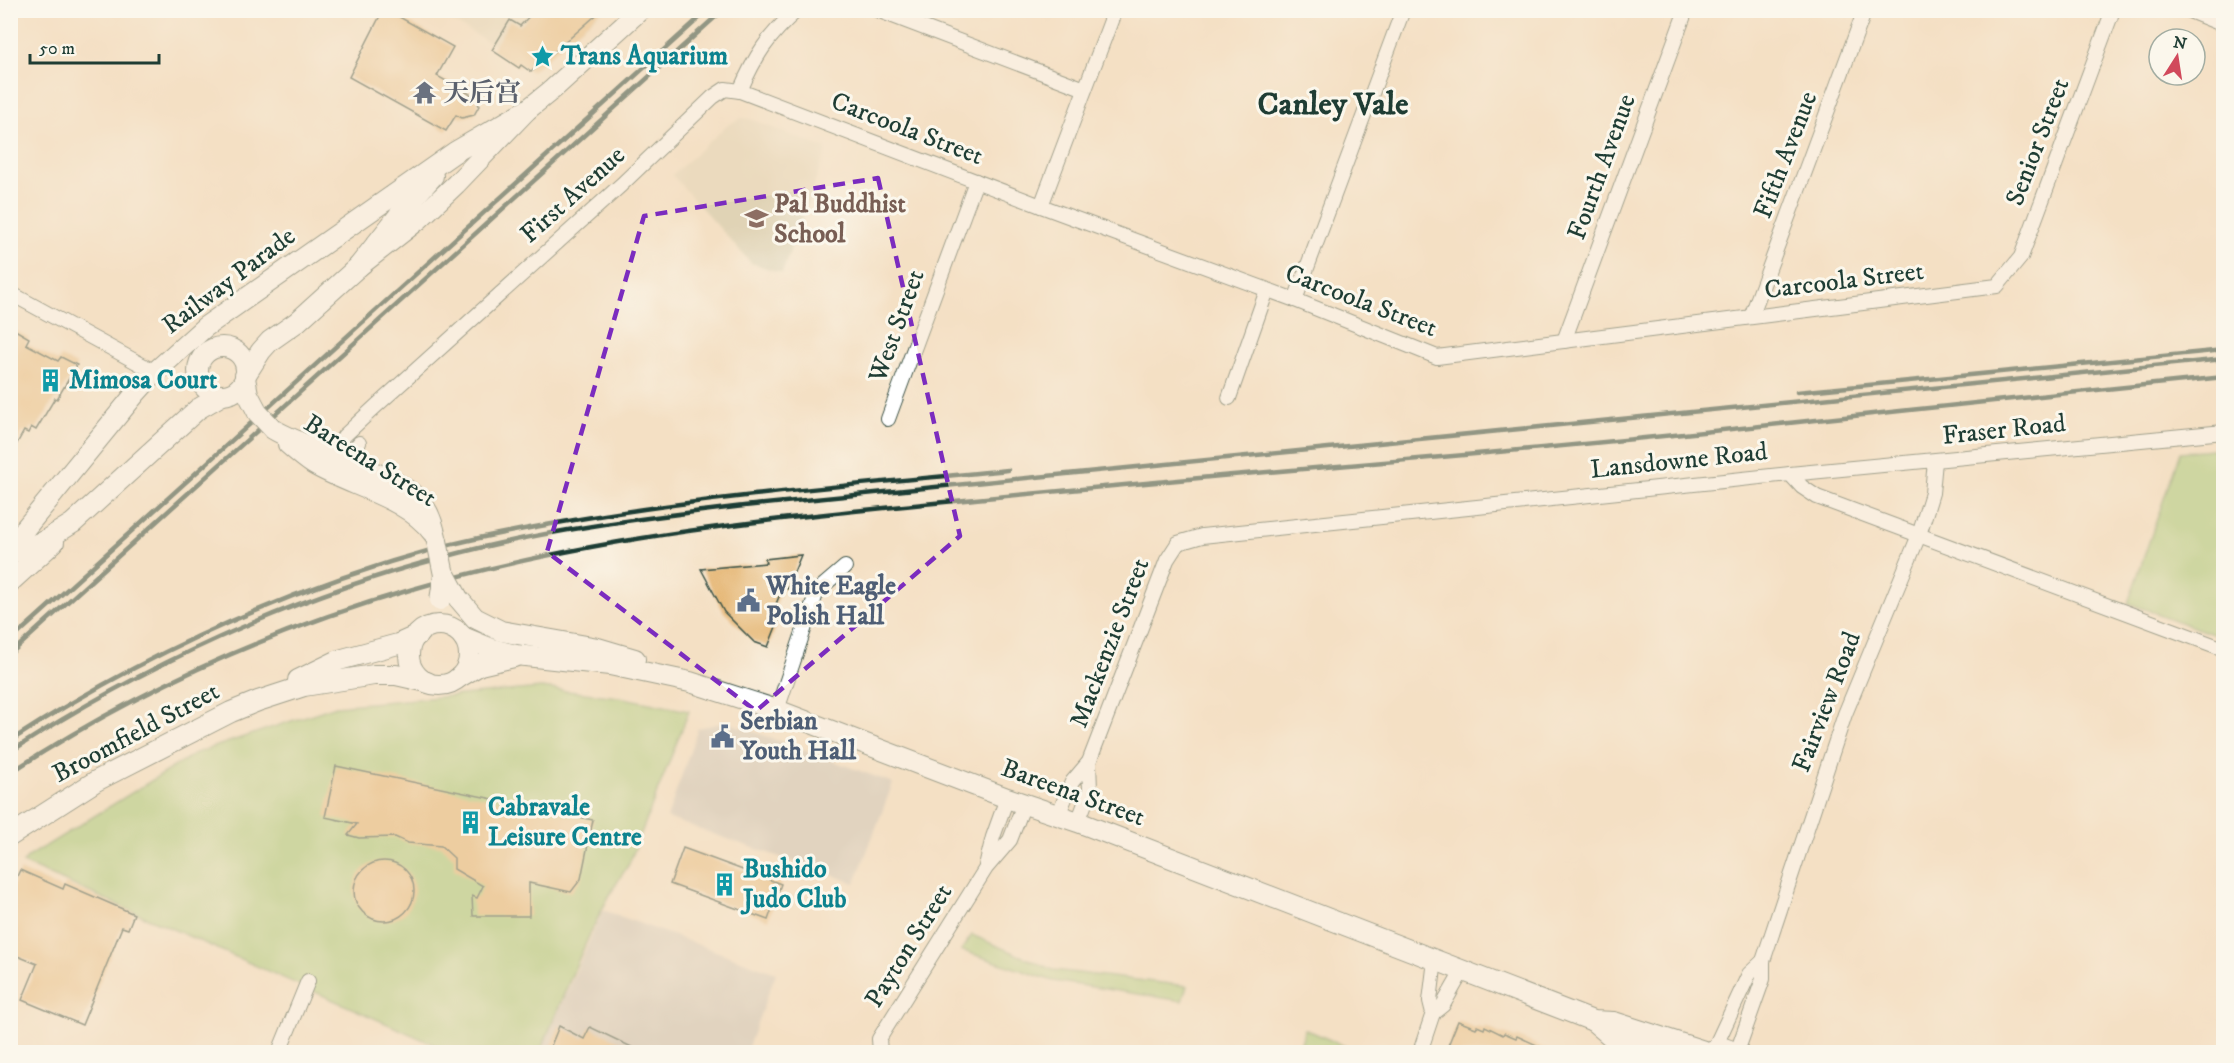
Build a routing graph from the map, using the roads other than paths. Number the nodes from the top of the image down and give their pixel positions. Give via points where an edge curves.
1 (640, 10) edge
2 (797, 10) edge
3 (877, 10) edge
4 (1115, 10) edge
5 (1402, 10) edge
6 (1686, 10) edge
7 (1865, 10) edge
8 (2113, 10) edge
9 (2187, 10) edge
10 (2223, 25) edge
11 (1085, 89) junction
12 (740, 91) junction
13 (527, 110) junction
14 (510, 126) junction
15 (455, 152) junction
16 (976, 181) junction
17 (407, 205) junction
18 (1041, 206) junction
19 (331, 239) junction
20 (358, 267) junction
21 (1997, 286) joint
22 (1267, 290) junction
23 (10, 293) edge
24 (1295, 300) junction
25 (1751, 317) junction
26 (286, 330) junction
27 (1564, 341) junction
28 (218, 348) junction
29 (199, 367) junction
30 (155, 372) junction
31 (245, 377) junction
32 (224, 395) junction
33 (1229, 398) dead end
34 (258, 413) junction
35 (368, 414) junction
36 (888, 419) dead end
37 (273, 429) junction
38 (2223, 432) edge
39 (359, 443) junction
40 (161, 444) junction
41 (295, 450) junction
42 (333, 456) junction
43 (1935, 461) junction
44 (367, 470) junction
45 (1790, 474) junction
46 (368, 491) junction
47 (73, 523) junction
48 (1919, 535) junction
49 (437, 541) junction
50 (1178, 543) joint
51 (10, 547) edge
52 (10, 554) edge
53 (845, 567) dead end
54 (10, 582) edge
55 (450, 599) junction
56 (420, 632) junction
57 (460, 635) junction
58 (2223, 649) edge
59 (523, 657) junction
60 (458, 679) junction
61 (427, 682) junction
62 (704, 687) junction
63 (258, 701) junction
64 (777, 710) junction
65 (1089, 762) junction
66 (1015, 801) junction
67 (1058, 815) junction
68 (1078, 822) junction
69 (10, 836) edge
70 (1435, 960) junction
71 (1763, 961) junction
72 (1463, 970) junction
73 (308, 981) dead end
74 (1433, 1013) junction
75 (1593, 1021) junction
76 (1710, 1051) edge
77 (279, 1053) edge
78 (880, 1053) edge
79 (1420, 1053) edge
80 (1650, 1053) edge
81 (1736, 1053) edge

1 - 13 main road, Railway Parade
2 - 12 street via 766,40
3 - 11 street
4 - 11 street
5 - 24 street
6 - 27 street, Fourth Avenue
7 - 25 street, Fifth Avenue
8 - 21 street, Senior Street via 2021,256
9 - 10 street
11 - 18 street
12 - 16 street, Carcoola Street
12 - 35 street, First Avenue via 725,89 713,97
13 - 14 main road, Railway Parade
13 - 15 main road, Railway Parade
14 - 17 main road via 438,190
14 - 20 main road, Railway Parade via 424,214
15 - 17 main road
15 - 19 main road, Railway Parade
16 - 18 street, Carcoola Street
16 - 36 street, West Street
17 - 19 main road
17 - 20 main road
18 - 22 street, Carcoola Street
19 - 30 main road, Railway Parade via 205,327
20 - 26 main road
21 - 25 street, Carcoola Street
22 - 24 street, Carcoola Street
22 - 33 street
23 - 30 street
24 - 27 street, Carcoola Street via 1437,357
25 - 27 street, Carcoola Street
26 - 28 main road
26 - 31 main road via 265,345
28 - 29 main road via 204,356
28 - 31 main road via 230,349 240,356
29 - 32 main road via 202,384 210,392
29 - 40 main road via 188,405
30 - 51 main road, Railway Parade
31 - 32 main road via 238,389
31 - 34 main road, Bareena Street
32 - 34 main road, Bareena Street
32 - 40 main road via 203,405
34 - 37 main road, Bareena Street, bridge
35 - 39 street, First Avenue via 359,432
35 - 42 street, First Avenue via 344,436
37 - 41 main road, Bareena Street
37 - 42 main road, Bareena Street
38 - 43 street, Fraser Road
39 - 42 street via 347,455
39 - 44 street via 359,458
40 - 47 main road
41 - 42 street
41 - 46 main road, Bareena Street via 314,465
42 - 44 main road, Bareena Street
42 - 46 main road via 341,469
43 - 45 street, Fraser Road
43 - 48 street, Fairview Road via 1932,493
44 - 49 main road, Bareena Street via 408,490 419,500
45 - 48 street, Lansdowne Road via 1817,497
45 - 50 street, Lansdowne Road via 1202,536
46 - 49 main road, Bareena Street via 417,517
47 - 52 main road via 44,541
47 - 54 main road
48 - 58 street, Lansdowne Road
48 - 71 street, Fairview Road via 1845,714
49 - 55 main road, Bareena Street, bridge
50 - 65 street, Mackenzie Street via 1167,560
53 - 64 street via 817,591
55 - 56 main road, Bareena Street
55 - 57 main road
55 - 62 main road via 501,631 606,650
56 - 57 main road via 441,626
56 - 61 main road via 411,645 409,658 417,675
56 - 63 main road via 398,644 339,660
57 - 59 main road, Bareena Street
57 - 60 main road via 468,649 468,662
59 - 60 main road, Bareena Street via 489,662
59 - 62 main road, Bareena Street via 610,665
60 - 61 main road via 446,684
61 - 63 main road via 396,675 356,677 304,686
62 - 64 main road, Bareena Street
63 - 69 main road, Broomfield Street via 96,781
64 - 66 main road, Bareena Street
65 - 67 street, Mackenzie Street via 1072,782
65 - 68 street, Mackenzie Street via 1089,790
66 - 67 main road, Bareena Street
66 - 78 street, Payton Street via 993,837 986,868 879,1039
67 - 68 main road, Bareena Street
68 - 70 main road, Bareena Street
70 - 72 main road, Bareena Street
70 - 74 street via 1430,1001
71 - 76 street, Fairview Road via 1749,974
71 - 81 street, Fairview Road via 1763,979
72 - 74 street via 1443,1005
72 - 75 main road, Bareena Street
73 - 77 street
74 - 79 street
75 - 76 main road, Bareena Street via 1614,1022
75 - 80 main road, Bareena Street via 1614,1039
76 - 81 main road, Bareena Street via 1724,1047

